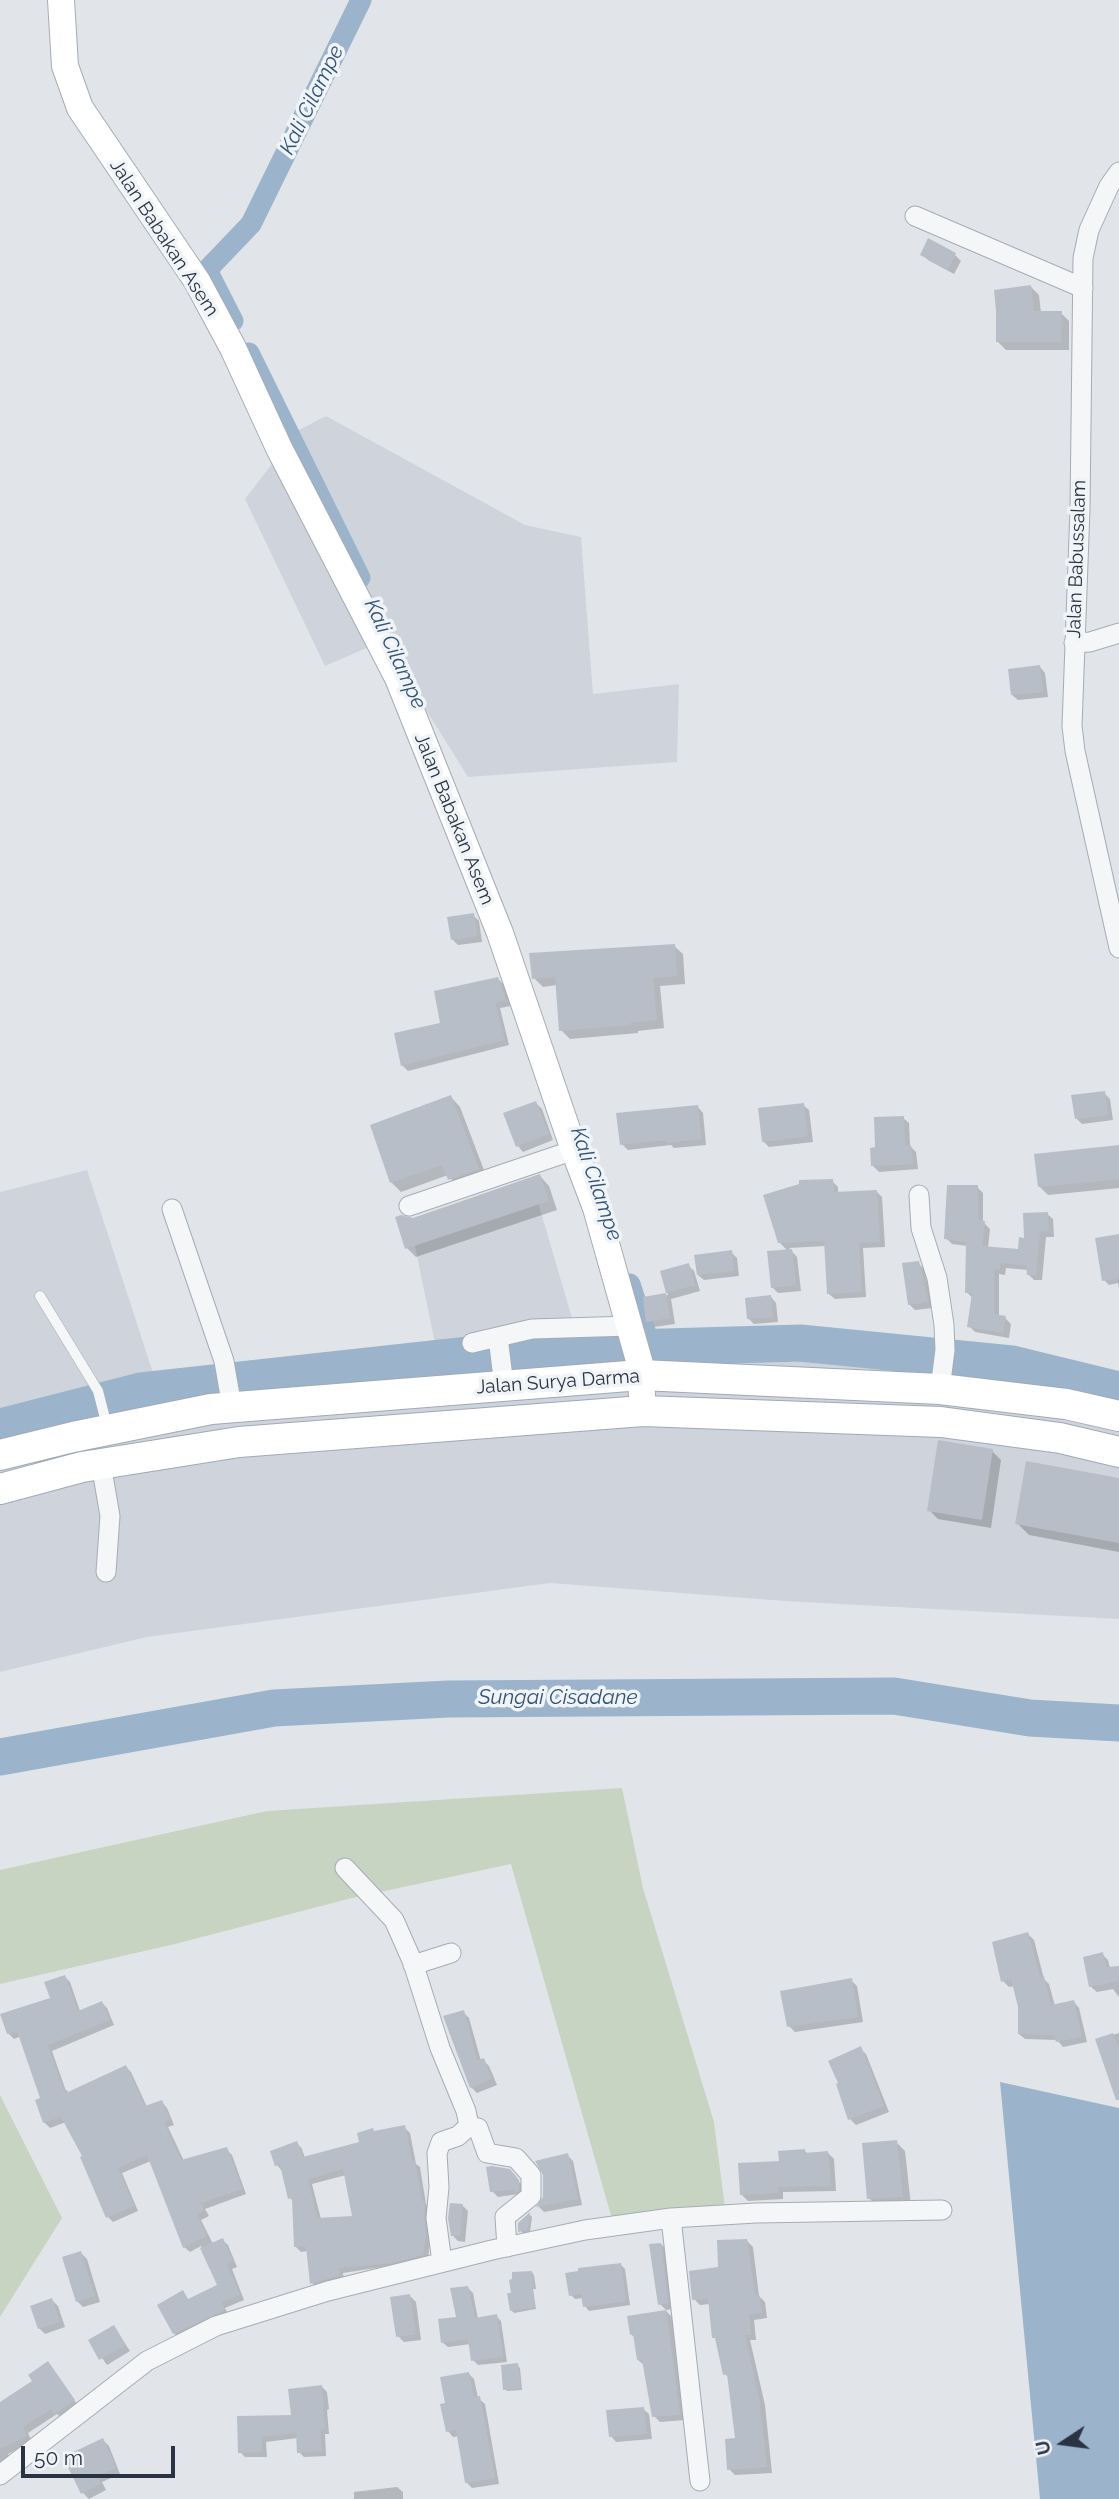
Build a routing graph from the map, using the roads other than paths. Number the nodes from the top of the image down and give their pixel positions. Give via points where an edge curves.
1 (61, 0) edge
2 (1119, 172) edge
3 (915, 216) dead end
4 (1083, 288) junction
5 (1119, 634) edge
6 (1074, 643) junction
7 (1119, 948) edge
8 (574, 1150) junction
9 (919, 1195) dead end
10 (409, 1206) dead end
11 (172, 1209) dead end
12 (40, 1296) dead end
13 (630, 1327) junction
14 (499, 1341) junction
15 (472, 1343) dead end
16 (640, 1369) junction
17 (504, 1379) junction
18 (940, 1386) junction
19 (231, 1403) junction
20 (643, 1411) junction
21 (1119, 1416) edge
22 (106, 1425) junction
23 (1119, 1452) edge
24 (0, 1455) edge
25 (101, 1464) junction
26 (0, 1489) edge
27 (106, 1572) dead end
28 (345, 1868) dead end
29 (451, 1953) dead end
30 (413, 1965) junction
31 (469, 2126) junction
32 (942, 2210) dead end
33 (671, 2218) junction
34 (507, 2246) junction
35 (442, 2262) junction
36 (0, 2475) edge
37 (700, 2481) dead end

1 - 8 street, Jalan Babakan Asem via 65,66 80,108 197,281 398,678 500,933
2 - 4 street, Jalan Babussalam via 1089,230
3 - 4 street
4 - 6 street, Jalan Babussalam
5 - 6 street
6 - 7 street, Jalan Babussalam via 1075,751
8 - 10 street
8 - 13 street, Jalan Babakan Asem
9 - 18 street via 924,1240 941,1297 945,1350
11 - 19 street via 224,1361
12 - 22 lane via 100,1396
13 - 14 street via 532,1329
13 - 16 street, Jalan Babakan Asem
14 - 15 street
14 - 17 street
16 - 17 main road, Jalan Surya Darma
16 - 18 main road, Jalan Surya Darma
16 - 20 street, Jalan Babakan Asem
17 - 19 main road, Jalan Surya Darma
18 - 21 main road, Jalan Surya Darma
19 - 22 main road, Jalan Surya Darma
20 - 23 main road, Jalan Surya Darma via 941,1422 1060,1438
20 - 25 main road, Jalan Surya Darma via 239,1442
22 - 24 main road, Jalan Surya Darma
25 - 26 main road, Jalan Surya Darma
25 - 27 street via 110,1516
28 - 30 street via 394,1920
29 - 30 street
30 - 31 street
31 - 34 street via 478,2128 486,2153 516,2158 531,2175 531,2196 505,2217
31 - 35 street via 441,2142 437,2153 436,2218
32 - 33 street
33 - 34 street
33 - 37 street
34 - 35 street
35 - 36 street via 216,2326 147,2361

